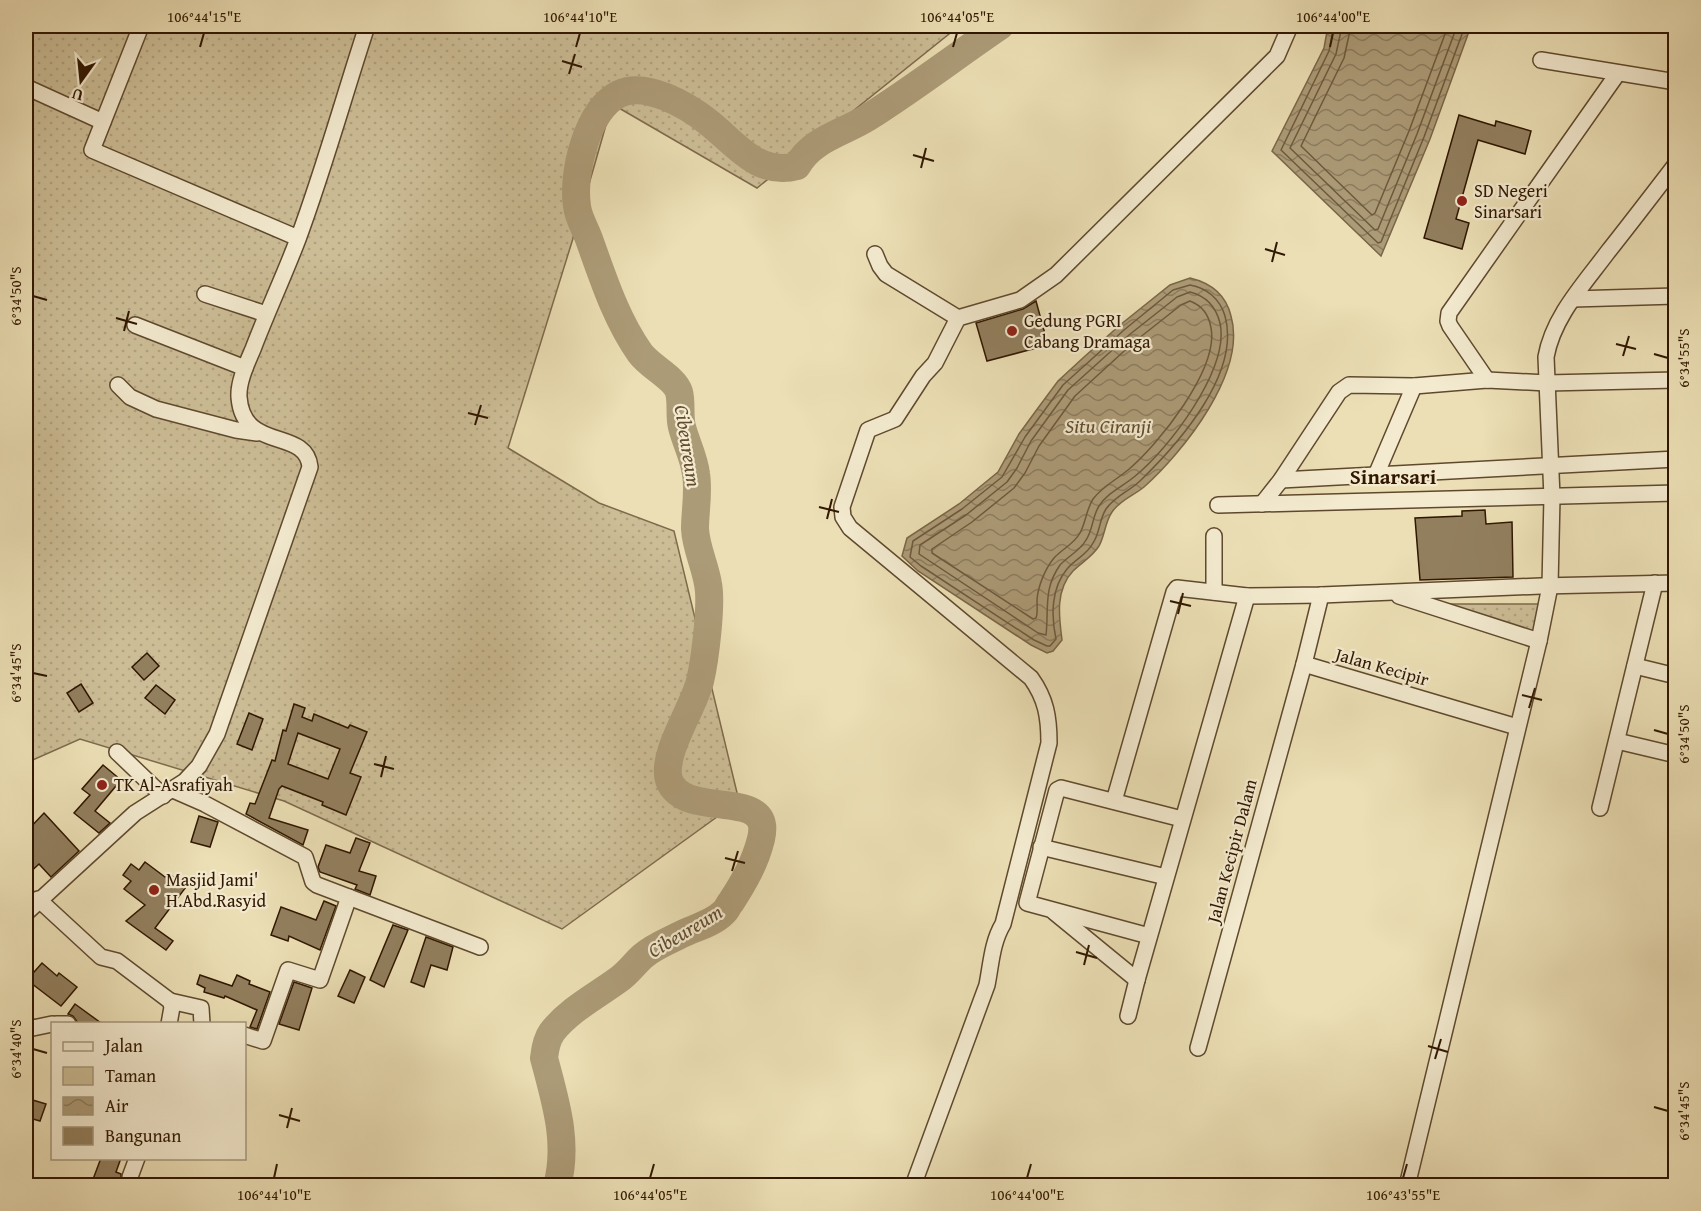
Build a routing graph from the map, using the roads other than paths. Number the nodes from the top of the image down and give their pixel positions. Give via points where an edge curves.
1 (141, 26) edge
2 (368, 26) edge
3 (1290, 26) edge
4 (1541, 60) dead end
5 (1618, 73) junction
6 (1676, 82) edge
7 (26, 87) edge
8 (103, 122) junction
9 (1676, 164) edge
10 (298, 238) junction
11 (875, 254) dead end
12 (205, 294) dead end
13 (1675, 295) edge
14 (1573, 299) junction
15 (266, 315) junction
16 (958, 318) junction
17 (135, 325) dead end
18 (245, 368) junction
19 (1487, 380) junction
20 (1676, 380) edge
21 (1547, 383) junction
22 (118, 385) dead end
23 (1414, 386) junction
24 (257, 433) junction
25 (1676, 459) edge
26 (1550, 465) junction
27 (1376, 475) junction
28 (1281, 480) junction
29 (1676, 492) edge
30 (1552, 497) junction
31 (1262, 504) junction
32 (1218, 505) dead end
33 (1214, 536) dead end
34 (1676, 583) edge
35 (1655, 584) junction
36 (1550, 586) junction
37 (1214, 592) junction
38 (1389, 593) junction
39 (1247, 596) junction
40 (1321, 596) junction
41 (1539, 640) junction
42 (1304, 664) junction
43 (1635, 666) junction
44 (1676, 676) edge
45 (1517, 727) junction
46 (1617, 741) junction
47 (117, 752) dead end
48 (1676, 755) edge
49 (168, 793) junction
50 (1114, 801) junction
51 (1600, 808) dead end
52 (1182, 819) junction
53 (1041, 847) junction
54 (1166, 878) junction
55 (349, 897) junction
56 (29, 907) edge
57 (1054, 912) junction
58 (1149, 936) junction
59 (480, 947) dead end
60 (1137, 980) junction
61 (170, 1001) junction
62 (1128, 1016) dead end
63 (169, 1022) edge
64 (202, 1022) edge
65 (26, 1024) edge
66 (51, 1025) edge
67 (246, 1036) edge
68 (1198, 1048) dead end
69 (136, 1160) edge
70 (130, 1177) dead end
71 (913, 1185) edge
72 (1407, 1185) edge

1 - 8 street
2 - 10 street
3 - 16 street via 1277,56 1056,275 1020,300
4 - 5 street
5 - 6 street
5 - 19 street via 1449,313 1450,326
7 - 8 street
8 - 10 street via 92,150
9 - 14 street
10 - 15 street
11 - 16 street via 886,274
12 - 15 street
13 - 14 street
14 - 21 street via 1548,346
15 - 18 street
16 - 71 street via 935,363 894,419 868,430 842,507 843,517 850,528 1031,678 1046,706 1049,743 987,985
17 - 18 street
18 - 24 street via 238,394 240,408 243,418
19 - 21 street
19 - 23 street
20 - 21 street
21 - 26 street
22 - 24 street via 130,397 156,409
23 - 27 street
23 - 28 street via 1344,388
24 - 49 street via 298,447 308,456 309,467 217,734 193,774
25 - 26 street
26 - 27 street
26 - 30 street
27 - 28 street
28 - 31 street
29 - 30 street
30 - 31 street
30 - 36 street
31 - 32 street
33 - 37 street
34 - 35 street
35 - 36 street
35 - 43 street
36 - 38 street
36 - 41 street
37 - 39 street
37 - 50 street via 1179,588 1174,592
38 - 40 street
38 - 41 street
39 - 40 street
39 - 52 street
40 - 42 street
41 - 45 street
42 - 45 street, Jalan Kecipir
42 - 68 street, Jalan Kecipir Dalam
43 - 44 street
43 - 46 street
45 - 72 street
46 - 48 street
46 - 51 street
47 - 49 street
49 - 55 street via 205,804 305,857 313,882
49 - 56 street via 135,813
50 - 52 street
50 - 53 street via 1059,788
52 - 54 street
53 - 54 street
53 - 57 street via 1027,903
54 - 58 street
55 - 59 street
55 - 67 street via 320,980 288,970 263,1041
56 - 61 street via 101,957 117,961
57 - 58 street
57 - 60 street
58 - 60 street
60 - 62 street
61 - 63 street
61 - 64 street via 201,1008
65 - 66 street via 33,1028
69 - 70 street

